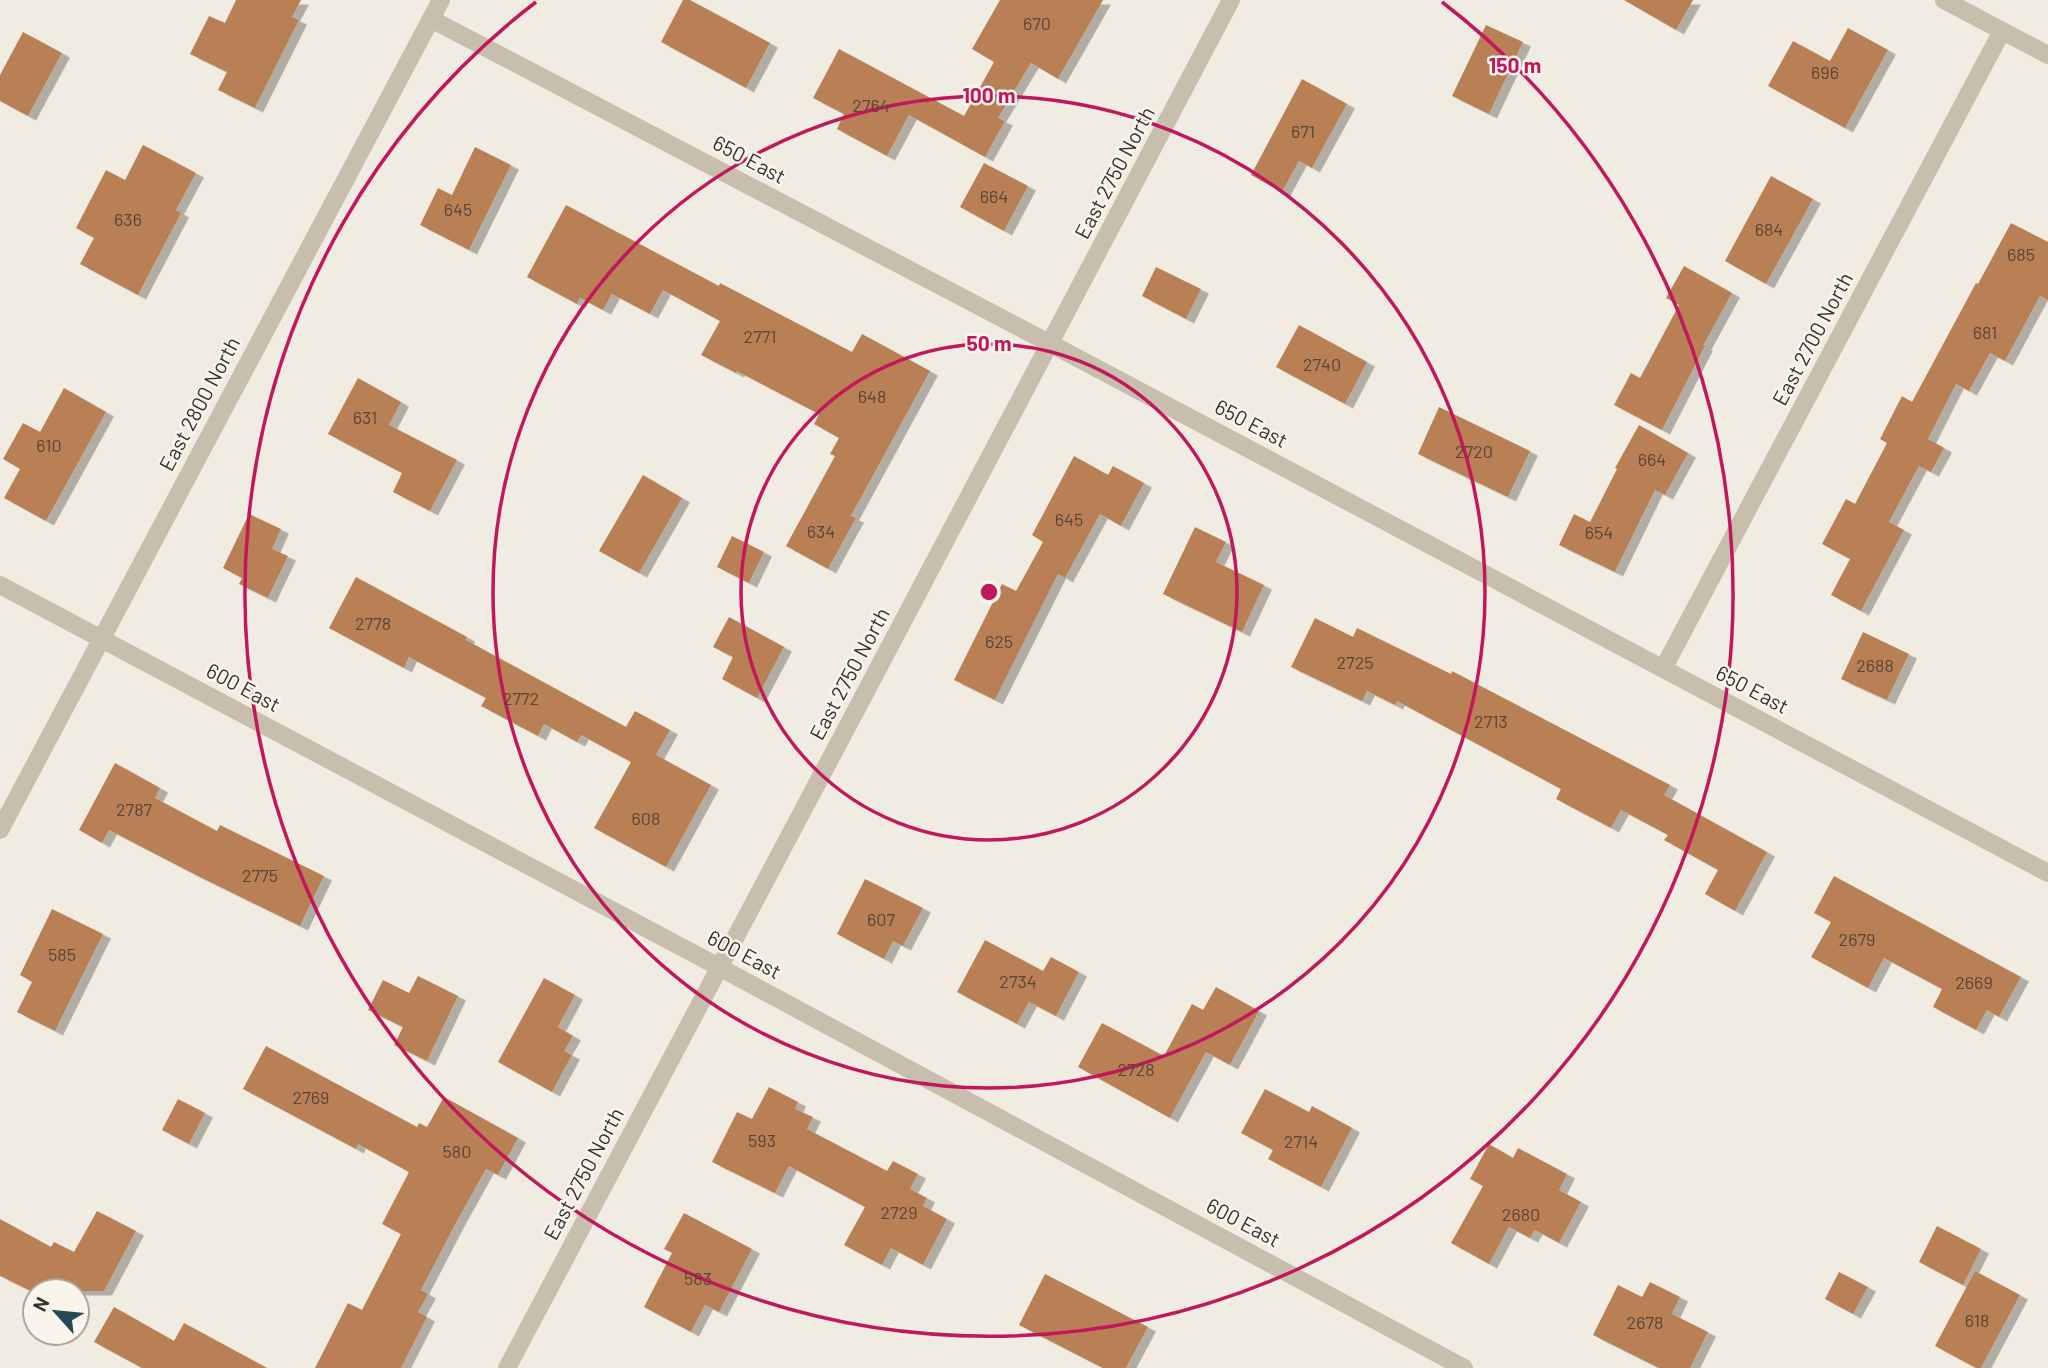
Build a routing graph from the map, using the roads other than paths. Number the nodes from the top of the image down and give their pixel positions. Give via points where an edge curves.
1 (441, 0) edge
2 (1231, 0) edge
3 (1944, 0) edge
4 (431, 19) junction
5 (2002, 31) junction
6 (2048, 55) edge
7 (1051, 344) junction
8 (0, 585) edge
9 (102, 638) junction
10 (1663, 669) junction
11 (0, 830) edge
12 (2048, 873) edge
13 (719, 967) junction
14 (507, 1368) edge
15 (1464, 1368) edge

1 - 4 street, East 2800 North
2 - 7 street, East 2750 North
3 - 5 street
4 - 7 street, 650 East
4 - 9 street, East 2800 North
5 - 6 street
5 - 10 street, East 2700 North
7 - 10 street, 650 East
7 - 13 street, East 2750 North
8 - 9 street, 600 East
9 - 11 street, East 2800 North
9 - 13 street, 600 East
10 - 12 street, 650 East
13 - 14 street, East 2750 North
13 - 15 street, 600 East

